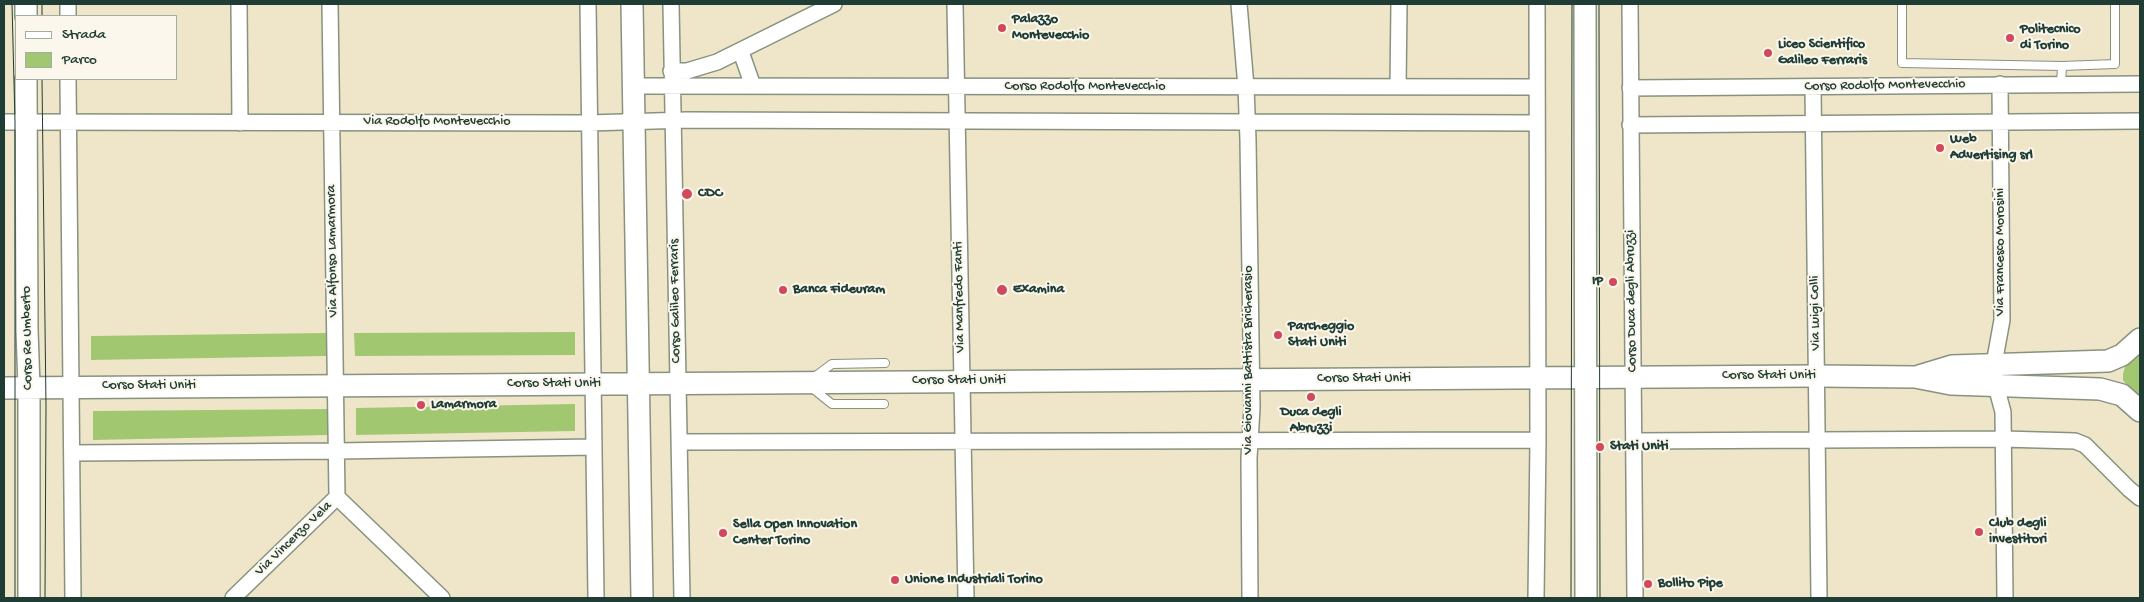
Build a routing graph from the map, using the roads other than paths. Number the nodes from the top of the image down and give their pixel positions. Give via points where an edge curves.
1 (238, 4) edge
2 (330, 4) edge
3 (588, 4) edge
4 (632, 4) edge
5 (670, 4) edge
6 (834, 4) edge
7 (955, 4) edge
8 (1239, 4) edge
9 (1399, 4) edge
10 (1537, 4) edge
11 (1585, 4) edge
12 (1630, 4) edge
13 (1902, 4) edge
14 (2115, 4) edge
15 (741, 52) junction
16 (2062, 66) junction
17 (672, 71) junction
18 (26, 80) edge
19 (68, 80) edge
20 (2000, 84) junction
21 (2061, 84) junction
22 (2140, 84) edge
23 (634, 86) junction
24 (671, 86) junction
25 (753, 86) junction
26 (956, 87) junction
27 (1246, 87) junction
28 (1398, 87) junction
29 (1537, 87) junction
30 (1630, 88) junction
31 (1813, 88) junction
32 (673, 120) junction
33 (957, 120) junction
34 (634, 121) junction
35 (2140, 121) edge
36 (4, 122) edge
37 (26, 122) junction
38 (331, 122) junction
39 (589, 122) junction
40 (1247, 122) junction
41 (2000, 122) junction
42 (68, 123) junction
43 (240, 123) junction
44 (1537, 123) junction
45 (1814, 124) junction
46 (1630, 125) junction
47 (2140, 339) edge
48 (2122, 355) junction
49 (886, 363) dead end
50 (1994, 364) junction
51 (1816, 376) junction
52 (1538, 377) junction
53 (1586, 377) junction
54 (1633, 377) junction
55 (1915, 377) junction
56 (1251, 379) junction
57 (962, 381) junction
58 (806, 382) junction
59 (678, 383) junction
60 (593, 384) junction
61 (639, 384) junction
62 (335, 385) junction
63 (1996, 386) junction
64 (30, 387) junction
65 (72, 387) junction
66 (4, 388) edge
67 (2122, 395) junction
68 (884, 404) dead end
69 (2140, 411) edge
70 (2003, 439) junction
71 (1538, 440) junction
72 (1634, 440) junction
73 (1817, 440) junction
74 (963, 441) junction
75 (1250, 441) junction
76 (679, 442) junction
77 (594, 447) junction
78 (336, 452) junction
79 (73, 453) junction
80 (337, 497) junction
81 (2140, 498) edge
82 (29, 598) edge
83 (73, 598) edge
84 (234, 598) edge
85 (442, 598) edge
86 (596, 598) edge
87 (642, 598) edge
88 (682, 598) edge
89 (966, 598) edge
90 (1250, 598) edge
91 (1536, 598) edge
92 (1586, 598) edge
93 (1635, 598) edge
94 (1819, 598) edge
95 (2005, 598) edge

1 - 43 street
2 - 38 street, Via Alfonso Lamarmora
3 - 39 street
4 - 23 main road
5 - 17 street, Corso Galileo Ferraris
6 - 15 street
7 - 26 street, Via Manfredo Fanti
8 - 27 street, Via Giovanni Battista Bricherasio
9 - 28 street
10 - 29 street
11 - 53 main road
12 - 30 street, Corso Duca degli Abruzzi
13 - 16 lane via 1902,63
14 - 16 lane via 2115,64
15 - 17 street via 717,62
15 - 25 street
16 - 21 lane
17 - 24 street, Corso Galileo Ferraris
18 - 37 main road, Corso Re Umberto
19 - 42 street
20 - 21 street, Corso Rodolfo Montevecchio
20 - 31 street, Corso Rodolfo Montevecchio
20 - 41 street, Via Francesco Morosini
21 - 22 street, Corso Rodolfo Montevecchio
23 - 24 street, Corso Rodolfo Montevecchio
23 - 34 main road
24 - 25 street, Corso Rodolfo Montevecchio
24 - 32 street, Corso Galileo Ferraris
25 - 26 street, Corso Rodolfo Montevecchio
26 - 27 street, Corso Rodolfo Montevecchio
26 - 33 street, Via Manfredo Fanti
27 - 28 street, Corso Rodolfo Montevecchio
27 - 40 street, Via Giovanni Battista Bricherasio
28 - 29 street, Corso Rodolfo Montevecchio
29 - 44 street
30 - 31 street, Corso Rodolfo Montevecchio
30 - 46 street, Corso Duca degli Abruzzi
31 - 45 street, Via Luigi Colli
32 - 33 street
32 - 34 street
32 - 59 street, Corso Galileo Ferraris
33 - 40 street
33 - 57 street, Via Manfredo Fanti
34 - 39 street, Via Rodolfo Montevecchio
34 - 61 main road
35 - 41 street
36 - 37 street, Via Rodolfo Montevecchio
37 - 42 street, Via Rodolfo Montevecchio
37 - 64 main road, Corso Re Umberto
38 - 39 street, Via Rodolfo Montevecchio
38 - 43 street, Via Rodolfo Montevecchio
38 - 62 street, Via Alfonso Lamarmora
39 - 60 street
40 - 44 street
40 - 56 street, Via Giovanni Battista Bricherasio
41 - 45 street
41 - 50 street, Via Francesco Morosini via 2002,320
42 - 43 street, Via Rodolfo Montevecchio
42 - 65 street
44 - 52 street
45 - 46 street
45 - 51 street, Via Luigi Colli
46 - 54 street, Corso Duca degli Abruzzi
47 - 48 main road, Corso Stati Uniti
48 - 50 main road, Corso Stati Uniti via 2099,362
48 - 67 main road via 2115,374
49 - 58 lane via 832,364
50 - 55 main road, Corso Stati Uniti via 1952,366
50 - 63 street, Via Francesco Morosini
51 - 54 main road, Corso Stati Uniti
51 - 55 main road, Corso Stati Uniti
51 - 73 street, Via Luigi Colli
52 - 53 main road, Corso Stati Uniti
52 - 56 main road, Corso Stati Uniti
52 - 71 street
53 - 54 main road, Corso Stati Uniti
53 - 92 main road
54 - 72 street, Corso Duca degli Abruzzi
55 - 63 main road, Corso Stati Uniti via 1951,384
56 - 57 main road, Corso Stati Uniti
56 - 75 street, Via Giovanni Battista Bricherasio
57 - 58 main road, Corso Stati Uniti
57 - 74 street, Via Manfredo Fanti
58 - 59 main road, Corso Stati Uniti
58 - 68 lane via 832,404
59 - 61 main road, Corso Stati Uniti
59 - 76 street, Corso Galileo Ferraris
60 - 61 main road, Corso Stati Uniti
60 - 62 main road, Corso Stati Uniti
60 - 77 street
61 - 87 main road
62 - 65 main road, Corso Stati Uniti
62 - 78 street, Via Alfonso Lamarmora
63 - 67 main road, Corso Stati Uniti via 2100,389
63 - 70 street, Via Francesco Morosini via 2003,412
64 - 65 main road, Corso Stati Uniti
64 - 66 main road, Corso Stati Uniti
64 - 82 main road, Corso Re Umberto
65 - 79 street
67 - 69 main road, Corso Stati Uniti
70 - 73 street
70 - 81 street via 2075,441 2084,445
70 - 95 street, Via Francesco Morosini
71 - 75 street
71 - 91 street
72 - 73 street
72 - 93 street, Corso Duca degli Abruzzi
73 - 94 street, Via Luigi Colli
74 - 75 street
74 - 76 street
74 - 89 street, Via Manfredo Fanti
75 - 90 street, Via Giovanni Battista Bricherasio
76 - 88 street, Corso Galileo Ferraris
77 - 78 street
77 - 86 street
78 - 79 street
78 - 80 street, Via Alfonso Lamarmora
79 - 83 street
80 - 84 street, Via Vincenzo Vela
80 - 85 street, Via Vincenzo Vela

